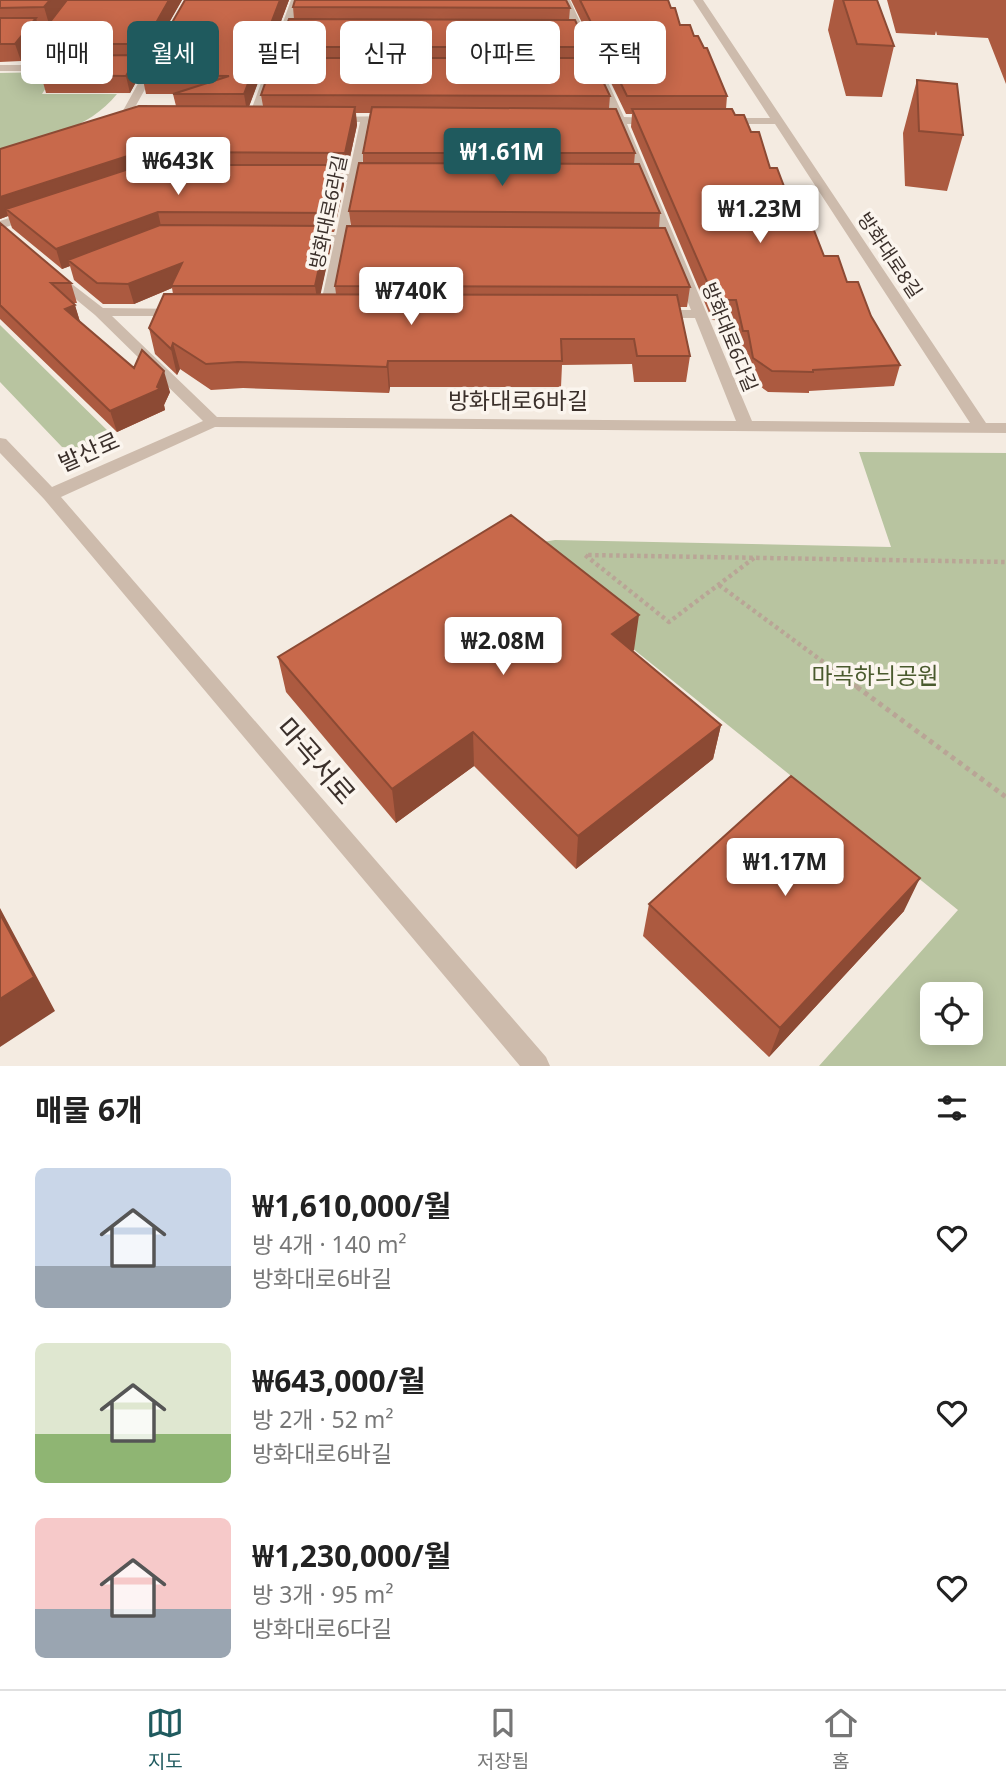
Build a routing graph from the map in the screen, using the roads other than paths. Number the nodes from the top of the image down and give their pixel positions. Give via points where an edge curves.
1 (296, 0) edge
2 (565, 0) edge
3 (698, 0) edge
4 (288, 21) edge
5 (0, 68) edge
6 (21, 68) edge
7 (144, 84) edge
8 (266, 84) edge
9 (124, 118) junction
10 (137, 118) edge
11 (240, 118) edge
12 (253, 119) junction
13 (265, 119) edge
14 (316, 119) edge
15 (366, 119) junction
16 (407, 119) edge
17 (580, 120) edge
18 (620, 120) junction
19 (659, 121) edge
20 (712, 121) edge
21 (778, 121) junction
22 (99, 126) edge
23 (302, 178) edge
24 (354, 178) junction
25 (396, 178) edge
26 (52, 208) edge
27 (3, 229) edge
28 (286, 239) edge
29 (342, 239) junction
30 (383, 239) edge
31 (39, 261) edge
32 (100, 312) junction
33 (193, 312) edge
34 (327, 312) edge
35 (645, 314) edge
36 (700, 314) junction
37 (213, 422) junction
38 (746, 425) junction
39 (980, 426) junction
40 (1006, 428) edge
41 (0, 443) edge
42 (50, 495) junction
43 (537, 1066) edge

1 - 4 street
2 - 18 street, 방화대로6다길 via 590,70
3 - 21 street, 방화대로8길
5 - 6 street
7 - 9 street
8 - 12 street
9 - 10 street
9 - 22 street
11 - 12 street
12 - 13 street
14 - 15 street, 방화대로6라길
15 - 16 street, 방화대로6라길
15 - 24 street, 방화대로6라길
17 - 18 street
18 - 19 street
18 - 36 street, 방화대로6다길 via 637,178
20 - 21 street
21 - 39 street, 방화대로8길
23 - 24 street
24 - 25 street
24 - 29 street, 방화대로6라길
26 - 27 street
28 - 29 street
29 - 30 street
29 - 34 street, 방화대로6라길
31 - 32 street via 65,275
32 - 33 street
32 - 37 street
35 - 36 street
36 - 38 street, 방화대로6다길
37 - 38 street, 방화대로6바길
37 - 42 street, 발산로
38 - 39 street, 방화대로6바길
39 - 40 street, 방화대로6바길
41 - 42 street, 발산로
42 - 43 street, 마곡서로

